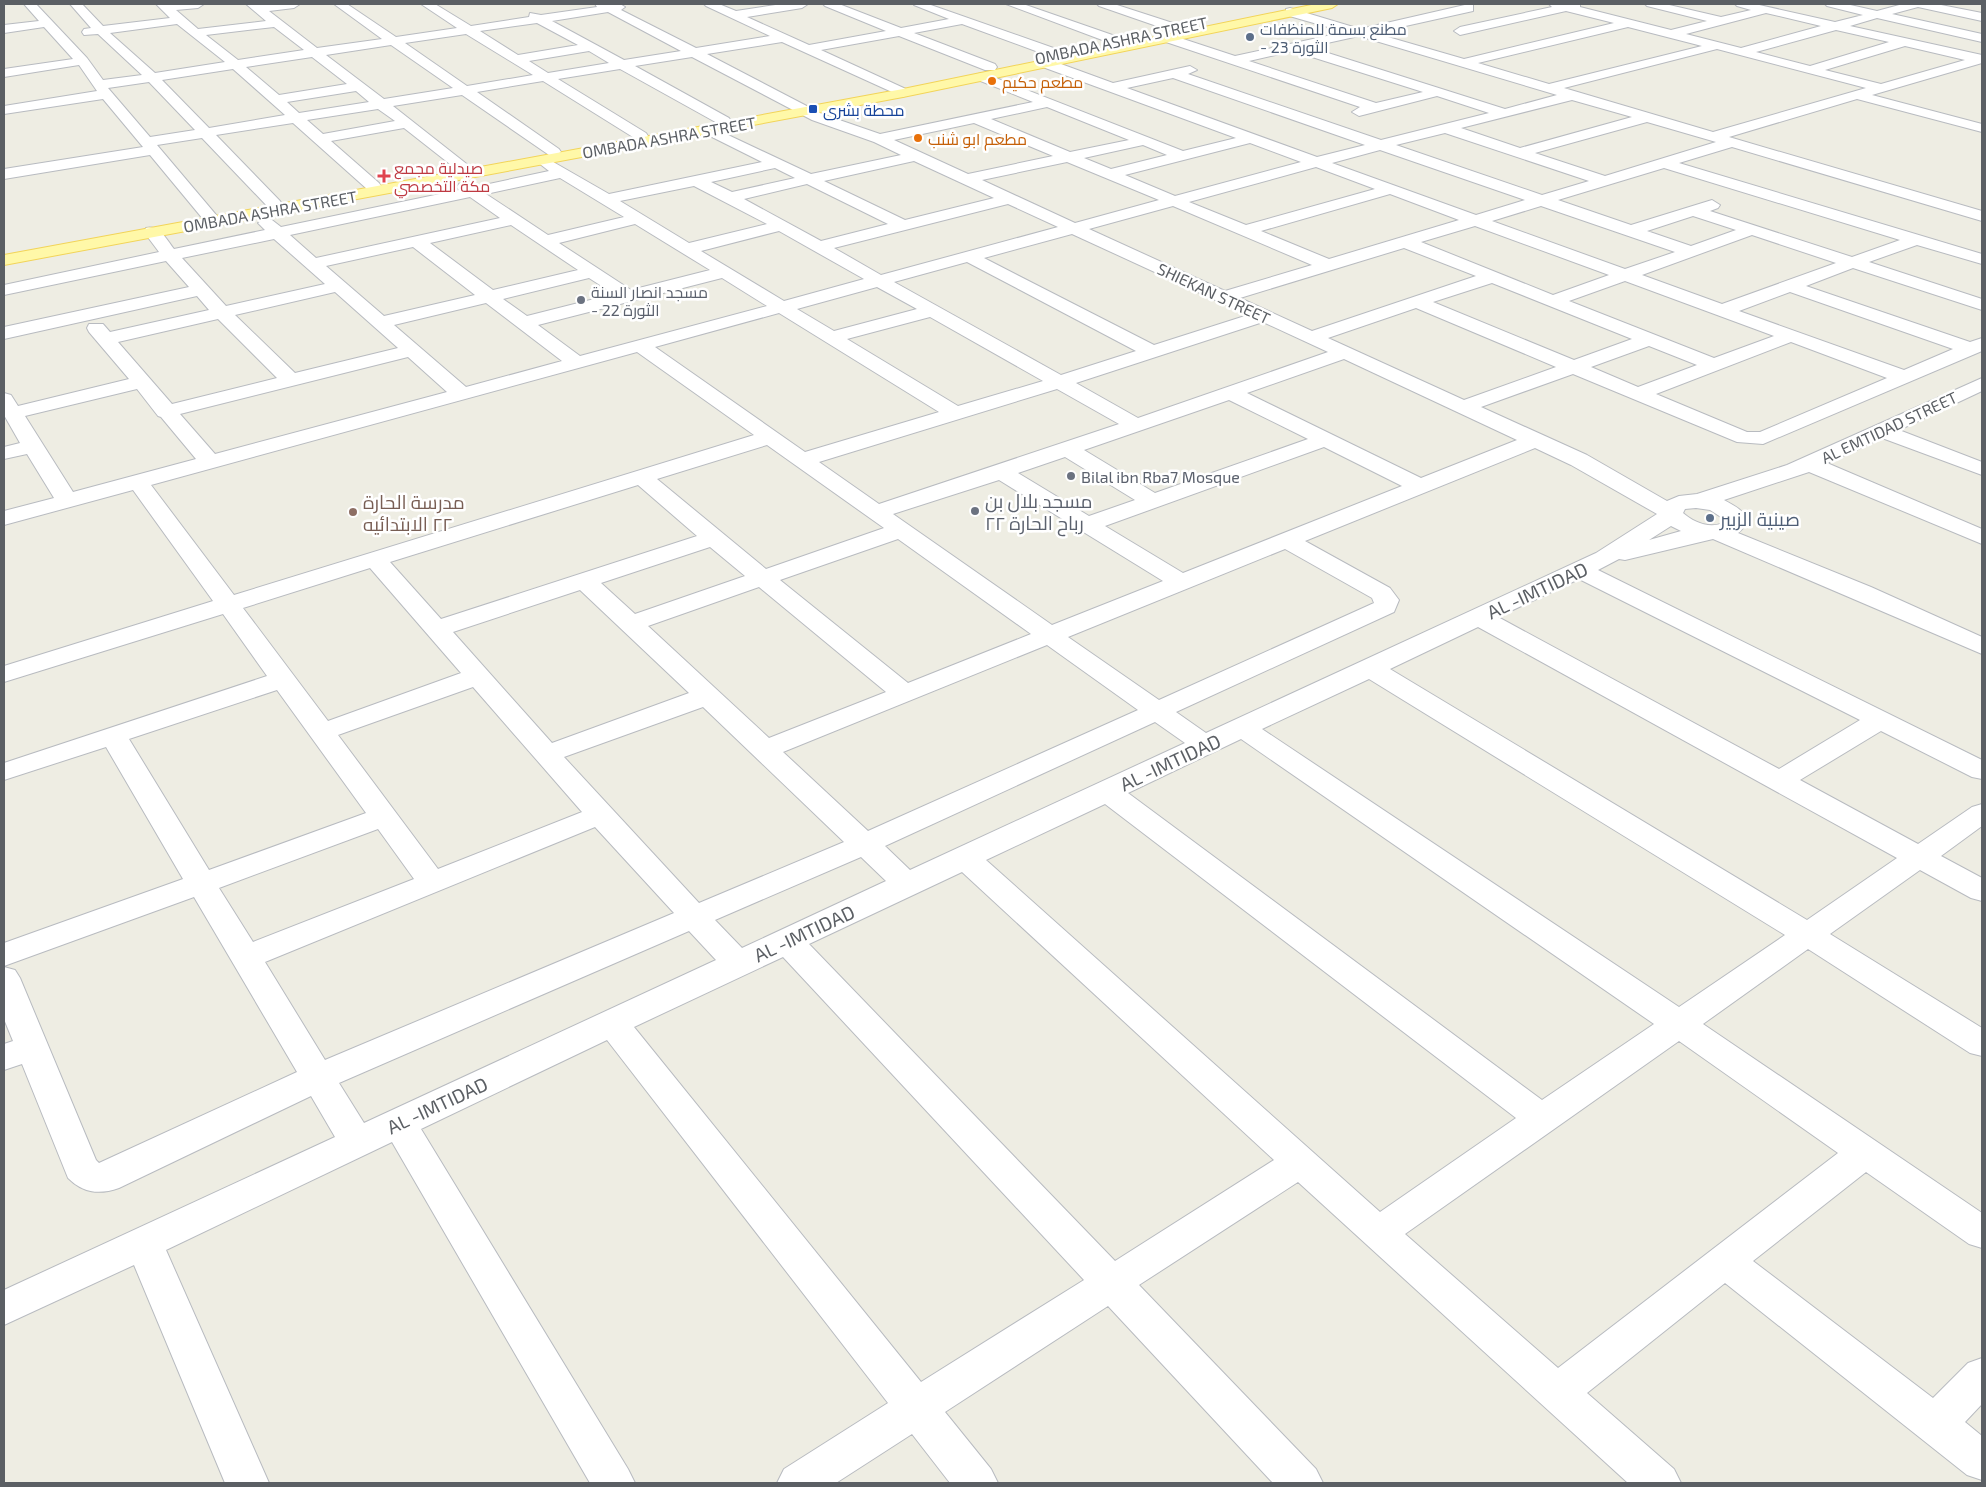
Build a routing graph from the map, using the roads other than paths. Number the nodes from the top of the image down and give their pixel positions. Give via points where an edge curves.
1 (30, 4) edge
2 (76, 4) edge
3 (198, 4) edge
4 (294, 4) edge
5 (340, 4) edge
6 (427, 4) edge
7 (710, 4) edge
8 (802, 4) edge
9 (830, 4) edge
10 (1012, 4) edge
11 (1127, 4) edge
12 (1332, 4) edge
13 (1452, 4) edge
14 (1582, 4) edge
15 (1651, 4) edge
16 (1702, 4) edge
17 (1742, 4) edge
18 (1831, 4) edge
19 (1915, 4) edge
20 (1921, 4) edge
21 (1977, 4) edge
22 (628, 5) dead end
23 (919, 5) edge
24 (1107, 5) edge
25 (1561, 5) edge
26 (1982, 5) edge
27 (164, 6) edge
28 (255, 6) edge
29 (605, 6) edge
30 (1289, 6) edge
31 (522, 9) dead end
32 (1675, 10) junction
33 (1766, 10) junction
34 (886, 11) dead end
35 (1478, 11) junction
36 (1877, 14) junction
37 (735, 15) junction
38 (860, 15) junction
39 (1982, 16) edge
40 (539, 19) junction
41 (1512, 19) junction
42 (180, 20) junction
43 (965, 20) junction
44 (1419, 20) junction
45 (1721, 21) junction
46 (48, 23) junction
47 (276, 23) junction
48 (1627, 23) junction
49 (1835, 26) junction
50 (4, 29) edge
51 (469, 29) junction
52 (101, 31) junction
53 (1460, 31) junction
54 (904, 32) junction
55 (195, 33) junction
56 (1358, 33) junction
57 (1173, 34) junction
58 (1670, 34) junction
59 (59, 36) junction
60 (783, 38) junction
61 (1982, 38) edge
62 (1143, 40) junction
63 (393, 41) junction
64 (1117, 41) junction
65 (1905, 42) junction
66 (1715, 46) junction
67 (592, 47) junction
68 (1294, 47) junction
69 (1524, 48) junction
70 (807, 49) junction
71 (314, 52) junction
72 (1739, 52) junction
73 (694, 53) junction
74 (1051, 58) junction
75 (518, 59) junction
76 (1982, 59) edge
77 (1233, 60) junction
78 (1336, 60) junction
79 (82, 61) junction
80 (1463, 63) junction
81 (235, 64) junction
82 (623, 64) junction
83 (1953, 67) junction
84 (1809, 70) junction
85 (986, 72) junction
86 (4, 73) edge
87 (1174, 74) junction
88 (1274, 74) junction
89 (1982, 74) edge
90 (152, 77) junction
91 (546, 77) junction
92 (1397, 79) junction
93 (357, 87) junction
94 (1111, 88) junction
95 (1549, 88) junction
96 (1880, 88) junction
97 (102, 89) junction
98 (465, 90) junction
99 (896, 91) junction
100 (1437, 92) junction
101 (1332, 93) junction
102 (1574, 95) junction
103 (1857, 95) junction
104 (276, 100) junction
105 (1148, 102) junction
106 (1047, 103) junction
107 (379, 104) junction
108 (1130, 106) dead end
109 (810, 108) junction
110 (1272, 108) junction
111 (1376, 108) junction
112 (1973, 109) dead end
113 (4, 110) edge
114 (1111, 111) dead end
115 (1505, 113) junction
116 (1084, 117) junction
117 (1648, 117) junction
118 (295, 118) junction
119 (974, 118) junction
120 (1944, 118) junction
121 (724, 121) junction
122 (1316, 123) junction
123 (404, 124) junction
124 (1208, 124) junction
125 (1446, 128) junction
126 (1982, 128) edge
127 (709, 130) junction
128 (205, 133) junction
129 (640, 136) junction
130 (1716, 136) junction
131 (319, 138) junction
132 (879, 139) junction
133 (1248, 139) junction
134 (1142, 141) junction
135 (1733, 142) junction
136 (1380, 145) junction
137 (152, 146) junction
138 (1522, 152) junction
139 (548, 156) junction
140 (916, 156) junction
141 (1183, 156) junction
142 (1067, 158) junction
143 (778, 163) junction
144 (1315, 163) junction
145 (1663, 163) junction
146 (458, 173) junction
147 (563, 173) junction
148 (4, 174) edge
149 (1109, 174) junction
150 (812, 179) junction
151 (966, 179) junction
152 (697, 181) junction
153 (1606, 181) junction
154 (1880, 185) junction
155 (373, 186) junction
156 (1388, 190) junction
157 (1755, 191) junction
158 (472, 192) junction
159 (1854, 194) dead end
160 (730, 197) junction
161 (1008, 199) junction
162 (605, 200) junction
163 (1838, 200) dead end
164 (1542, 201) junction
165 (1174, 202) junction
166 (274, 204) junction
167 (1812, 209) junction
168 (1694, 211) junction
169 (256, 213) junction
170 (209, 216) junction
171 (1982, 216) edge
172 (637, 219) junction
173 (513, 220) junction
174 (1474, 221) junction
175 (902, 225) junction
176 (782, 226) junction
177 (1075, 229) junction
178 (1752, 230) junction
179 (1244, 231) junction
180 (1630, 231) junction
181 (152, 232) junction
182 (277, 233) junction
183 (1914, 240) junction
184 (416, 241) junction
185 (545, 241) junction
186 (1405, 242) junction
187 (55, 247) junction
188 (818, 247) junction
189 (687, 249) junction
190 (1690, 251) junction
191 (4, 253) edge
192 (170, 256) junction
193 (970, 258) junction
194 (1982, 259) edge
195 (4, 260) edge
196 (1852, 262) junction
197 (313, 264) junction
198 (1328, 266) junction
199 (591, 272) junction
200 (724, 272) junction
201 (1623, 276) junction
202 (1492, 277) junction
203 (879, 282) junction
204 (338, 286) junction
205 (1790, 286) junction
206 (4, 290) edge
207 (201, 290) junction
208 (488, 296) junction
209 (628, 296) junction
210 (1224, 297) junction
211 (1552, 301) junction
212 (1417, 302) junction
213 (1982, 305) edge
214 (784, 308) junction
215 (931, 311) junction
216 (1721, 311) junction
217 (223, 312) junction
218 (86, 315) junction
219 (1264, 316) junction
220 (380, 323) junction
221 (522, 323) junction
222 (4, 333) edge
223 (1790, 336) junction
224 (832, 337) junction
225 (1311, 337) junction
226 (106, 339) junction
227 (1647, 340) junction
228 (641, 346) junction
229 (1977, 346) edge
230 (411, 350) junction
231 (1152, 352) junction
232 (1344, 352) junction
233 (577, 363) junction
234 (1714, 365) junction
235 (1574, 367) junction
236 (1904, 377) junction
237 (289, 379) junction
238 (141, 382) junction
239 (1060, 382) junction
240 (1982, 384) edge
241 (1231, 393) junction
242 (462, 394) junction
243 (1638, 394) junction
244 (1956, 396) junction
245 (1982, 405) edge
246 (8, 406) edge
247 (1463, 407) junction
248 (165, 412) junction
249 (955, 413) junction
250 (1136, 425) junction
251 (1881, 430) junction
252 (770, 437) junction
253 (1325, 440) junction
254 (1535, 440) junction
255 (32, 446) junction
256 (1067, 449) junction
257 (4, 453) edge
258 (802, 460) junction
259 (1579, 460) junction
260 (210, 462) junction
261 (1803, 467) junction
262 (1982, 469) edge
263 (1001, 472) junction
264 (642, 477) junction
265 (138, 482) junction
266 (1419, 486) junction
267 (68, 501) junction
268 (1153, 501) junction
269 (1697, 501) junction
270 (876, 512) junction
271 (1671, 514) junction
272 (4, 518) edge
273 (1736, 521) junction
274 (1086, 526) junction
275 (902, 530) junction
276 (1711, 531) junction
277 (1982, 537) edge
278 (714, 538) junction
279 (1286, 540) junction
280 (375, 559) junction
281 (1592, 564) junction
282 (762, 578) junction
283 (585, 581) junction
284 (1181, 582) junction
285 (1862, 592) junction
286 (229, 605) junction
287 (1479, 617) junction
288 (630, 624) junction
289 (436, 629) junction
290 (1050, 635) junction
291 (1982, 646) edge
292 (1370, 668) junction
293 (4, 674) edge
294 (478, 676) junction
295 (283, 679) junction
296 (905, 694) junction
297 (707, 696) junction
298 (1155, 710) junction
299 (1880, 720) junction
300 (1242, 728) junction
301 (322, 732) junction
302 (112, 736) junction
303 (1205, 745) junction
304 (764, 750) junction
305 (546, 754) junction
306 (1982, 771) edge
307 (4, 772) edge
308 (1779, 781) junction
309 (1107, 791) junction
310 (1982, 813) edge
311 (600, 815) junction
312 (384, 817) junction
313 (865, 844) junction
314 (1919, 857) junction
315 (965, 858) junction
316 (432, 882) junction
317 (202, 883) junction
318 (908, 884) junction
319 (1982, 891) edge
320 (694, 917) junction
321 (1808, 934) junction
322 (787, 941) junction
323 (4, 955) edge
324 (247, 957) junction
325 (738, 964) junction
326 (4, 978) edge
327 (612, 1023) junction
328 (1679, 1024) junction
329 (1982, 1044) edge
330 (18, 1053) edge
331 (316, 1078) junction
332 (1542, 1119) junction
333 (399, 1123) junction
334 (357, 1143) junction
335 (1864, 1152) junction
336 (1300, 1162) junction
337 (1378, 1233) junction
338 (1982, 1233) edge
339 (144, 1242) junction
340 (1725, 1260) junction
341 (1112, 1284) junction
342 (4, 1308) edge
343 (1982, 1376) edge
344 (1558, 1392) junction
345 (917, 1408) junction
346 (1936, 1424) junction
347 (1982, 1461) edge
348 (247, 1483) edge
349 (613, 1483) edge
350 (799, 1483) edge
351 (976, 1483) edge
352 (1301, 1483) edge
353 (1659, 1483) edge

1 - 46 street
2 - 52 street
3 - 27 street
4 - 28 street
5 - 63 street
6 - 51 street
7 - 37 street
8 - 37 street
9 - 38 street
10 - 64 street
11 - 24 street
12 - 30 main road, OMBADA ASHRA STREET
13 - 35 street
14 - 25 street
15 - 32 street
16 - 32 street
17 - 33 street
18 - 36 street
19 - 36 street
20 - 39 street
21 - 26 street
22 - 29 street
23 - 43 street
24 - 57 street
25 - 41 street
25 - 48 street
27 - 42 street
28 - 47 street
29 - 40 street
29 - 73 street, SHIEKAN STREET
30 - 56 street
30 - 57 main road, OMBADA ASHRA STREET
31 - 40 street
32 - 45 street
33 - 45 street
33 - 49 street
34 - 38 street
35 - 41 street
35 - 44 street
36 - 49 street
36 - 61 street
37 - 60 street
38 - 54 street
40 - 51 street
40 - 67 street
41 - 53 street
42 - 52 street
42 - 55 street
43 - 54 street
43 - 74 street
44 - 53 street
44 - 56 street
45 - 58 street
46 - 50 street
46 - 59 street
47 - 55 street
47 - 71 street
48 - 58 street
48 - 69 street
49 - 65 street
49 - 72 street
51 - 63 street
51 - 75 street
52 - 59 street
52 - 90 street
53 - 69 street
54 - 70 street
54 - 85 street
55 - 81 street
56 - 68 street
56 - 80 street
57 - 62 main road, OMBADA ASHRA STREET
57 - 77 street
58 - 66 street
59 - 79 street
60 - 70 street
60 - 73 street
62 - 64 main road, OMBADA ASHRA STREET
62 - 74 main road, OMBADA ASHRA STREET
63 - 71 street
63 - 98 street
64 - 74 main road, OMBADA ASHRA STREET
65 - 76 street
65 - 84 street
66 - 72 street
66 - 95 street
67 - 75 street
67 - 82 street
68 - 77 street
68 - 78 street
69 - 80 street
70 - 99 street
71 - 81 street
71 - 93 street
72 - 84 street
73 - 82 street
73 - 109 street, SHIEKAN STREET
74 - 85 main road, OMBADA ASHRA STREET
74 - 94 street
75 - 91 street
76 - 83 street
77 - 87 street
77 - 88 street
78 - 88 street
78 - 92 street
79 - 86 street
79 - 97 street
80 - 92 street
80 - 95 street
81 - 90 street
81 - 104 street
82 - 91 street
82 - 121 street
83 - 89 street
83 - 96 street
84 - 96 street
85 - 99 main road, OMBADA ASHRA STREET
85 - 106 street
87 - 94 street
87 - 110 street
88 - 101 street
90 - 97 street
90 - 128 street
91 - 98 street
91 - 129 street
92 - 100 street
93 - 104 street
93 - 107 street
94 - 105 street
95 - 102 street
96 - 103 street
97 - 113 street
97 - 137 street
98 - 107 street
98 - 139 street
99 - 109 main road, OMBADA ASHRA STREET
100 - 111 street
100 - 115 street
101 - 110 street
101 - 111 street
102 - 115 street
102 - 117 street
103 - 120 street
103 - 130 street
104 - 118 street
105 - 108 street
105 - 124 street
106 - 116 street
106 - 119 street
107 - 118 street
107 - 123 street
109 - 121 main road, OMBADA ASHRA STREET
109 - 127 main road, OMBADA ASHRA STREET
109 - 132 street, SHIEKAN STREET via 837,125
110 - 122 street
110 - 124 street
111 - 122 street
112 - 120 street
114 - 116 street
115 - 125 street
116 - 134 street
117 - 130 street
117 - 138 street
118 - 128 street
118 - 131 street
119 - 132 street
119 - 142 street
120 - 126 street
121 - 129 main road, OMBADA ASHRA STREET
122 - 136 street
123 - 131 street
123 - 146 street
124 - 133 street
125 - 136 street
125 - 138 street
127 - 139 main road, OMBADA ASHRA STREET
127 - 143 street
128 - 137 street
128 - 166 street
129 - 139 main road, OMBADA ASHRA STREET
130 - 135 street
131 - 155 street
132 - 140 street, SHIEKAN STREET
133 - 141 street
133 - 144 street
134 - 141 street
134 - 142 street
135 - 145 street
135 - 154 street
136 - 144 street
136 - 164 street
137 - 148 street
137 - 170 street
138 - 153 street
139 - 146 main road, OMBADA ASHRA STREET
139 - 147 street
140 - 150 street
140 - 151 street, SHIEKAN STREET
141 - 149 street
142 - 149 street
142 - 151 street
143 - 150 street
143 - 152 street
144 - 156 street
144 - 165 street
145 - 153 street
145 - 157 street
146 - 155 main road, OMBADA ASHRA STREET
146 - 158 street
146 - 169 main road, OMBADA ASHRA STREET
147 - 158 street
147 - 162 street
149 - 165 street
150 - 160 street
150 - 175 street
151 - 161 street, SHIEKAN STREET
152 - 160 street
152 - 162 street
153 - 164 street
154 - 159 street
154 - 171 street
155 - 166 main road, OMBADA ASHRA STREET
156 - 174 street
156 - 179 street
157 - 167 street
157 - 168 street
158 - 173 street
158 - 182 street
160 - 176 street
161 - 175 street
161 - 177 street, SHIEKAN STREET
162 - 172 street
163 - 167 street
164 - 174 street
164 - 180 street
165 - 177 street
165 - 179 street
166 - 170 main road, OMBADA ASHRA STREET
167 - 183 street
168 - 178 street
168 - 180 street
169 - 181 main road, OMBADA ASHRA STREET
169 - 182 street
170 - 187 main road, OMBADA ASHRA STREET
172 - 185 street
172 - 189 street
173 - 184 street
173 - 185 street
174 - 186 street
174 - 201 street
175 - 188 street
176 - 188 street
176 - 189 street
177 - 193 street
177 - 210 street, SHIEKAN STREET
178 - 190 street
178 - 196 street
179 - 198 street
180 - 190 street
181 - 187 main road, OMBADA ASHRA STREET
181 - 192 street
182 - 192 street
182 - 197 street
183 - 194 street
183 - 196 street
184 - 197 street
184 - 208 street
185 - 199 street
186 - 198 street
186 - 202 street
187 - 191 main road, OMBADA ASHRA STREET
187 - 195 main road, OMBADA ASHRA STREET
188 - 203 street
189 - 200 street
190 - 201 street
192 - 206 street
192 - 207 street
193 - 203 street
193 - 231 street
196 - 205 street
196 - 213 street
197 - 204 street
198 - 210 street
199 - 208 street
199 - 209 street
200 - 209 street
200 - 214 street
201 - 211 street
201 - 216 street
202 - 211 street
202 - 212 street
203 - 214 street
203 - 215 street
204 - 217 street
204 - 220 street
205 - 216 street
205 - 229 street
207 - 217 street
207 - 218 street
208 - 220 street
208 - 221 street
209 - 221 street
210 - 219 street, SHIEKAN STREET
211 - 227 street
212 - 225 street
212 - 235 street
214 - 224 street
214 - 228 street
215 - 224 street
215 - 239 street
216 - 223 street
217 - 226 street
217 - 237 street
218 - 222 street
218 - 226 street
219 - 225 street, SHIEKAN STREET
219 - 231 street
220 - 230 street
221 - 233 street
223 - 234 street
223 - 236 street
224 - 249 street
225 - 232 street, SHIEKAN STREET
226 - 238 street
227 - 234 street
227 - 235 street
228 - 233 street
228 - 252 street
229 - 236 street
230 - 237 street
230 - 242 street
231 - 239 street
232 - 241 street
232 - 247 street, SHIEKAN STREET
233 - 242 street
234 - 243 street
235 - 243 street
235 - 247 street
236 - 243 street via 1763,438 1754,439 1744,438
237 - 248 street
238 - 246 street
238 - 248 street
239 - 249 street
239 - 250 street
240 - 244 street, AL EMTIDAD STREET
241 - 250 street
241 - 253 street
242 - 260 street
244 - 245 street
244 - 251 street, AL EMTIDAD STREET
246 - 255 street
247 - 254 street, SHIEKAN STREET
248 - 260 street
249 - 258 street
250 - 256 street
251 - 261 street, AL EMTIDAD STREET
251 - 262 street
252 - 258 street
252 - 264 street
253 - 266 street
253 - 268 street
254 - 259 street, SHIEKAN STREET
254 - 266 street
255 - 257 street
255 - 267 street
256 - 263 street
256 - 268 street
258 - 270 street
259 - 269 street, SHIEKAN STREET
259 - 271 street, SHIEKAN STREET
260 - 265 street
261 - 269 street
261 - 273 street via 1754,502
261 - 277 street
263 - 270 street
263 - 274 street
264 - 278 street
264 - 280 street
265 - 267 street
265 - 286 street
266 - 279 street
267 - 272 street
268 - 274 street
269 - 271 street via 1680,502 1674,505
269 - 273 street, SHIEKAN STREET via 1724,508
270 - 275 street
271 - 276 street, SHIEKAN STREET via 1690,527
271 - 281 street
273 - 276 street via 1731,528
273 - 285 street
274 - 284 street
275 - 282 street
275 - 290 street
276 - 281 street
276 - 285 street
278 - 282 street
278 - 283 street
279 - 284 street
279 - 298 street via 1381,593 1387,600 1384,607
280 - 286 street
280 - 289 street
281 - 287 street, AL -IMTIDAD
281 - 299 street
282 - 288 street
282 - 296 street
283 - 288 street
283 - 289 street
284 - 290 street
285 - 291 street
286 - 293 street
286 - 295 street
287 - 292 street, AL -IMTIDAD
287 - 308 street
288 - 297 street
289 - 294 street
290 - 296 street
290 - 298 street
292 - 300 street, AL -IMTIDAD
292 - 321 street
294 - 301 street
294 - 305 street
295 - 301 street
295 - 302 street
296 - 304 street
297 - 304 street
297 - 305 street
298 - 303 street
298 - 313 street
299 - 306 street
299 - 308 street
300 - 303 street, AL -IMTIDAD
300 - 328 street
301 - 312 street
302 - 307 street
302 - 317 street
303 - 309 street, AL -IMTIDAD
304 - 313 street
305 - 311 street
308 - 314 street
309 - 315 street, AL -IMTIDAD
309 - 332 street
310 - 314 street
311 - 316 street
311 - 320 street
312 - 316 street
312 - 317 street
313 - 318 street
313 - 320 street
314 - 319 street
314 - 321 street
315 - 318 street, AL -IMTIDAD
315 - 336 street
316 - 324 street
317 - 323 street
317 - 324 street
318 - 322 street, AL -IMTIDAD
320 - 325 street
320 - 331 street
321 - 328 street
321 - 329 street
322 - 325 street, AL -IMTIDAD
322 - 341 street
324 - 331 street
325 - 327 street, AL -IMTIDAD
326 - 330 street
327 - 333 street, AL -IMTIDAD
327 - 345 street
328 - 332 street
328 - 335 street
330 - 331 street via 81,1168 90,1177 106,1178
331 - 334 street
332 - 337 street
333 - 334 street, AL -IMTIDAD
333 - 349 street
334 - 339 street, AL -IMTIDAD
335 - 338 street
335 - 340 street
336 - 337 street
336 - 341 street
337 - 344 street
339 - 342 street, AL -IMTIDAD
339 - 348 street
340 - 344 street
340 - 346 street
341 - 345 street
341 - 352 street
343 - 346 street
344 - 353 street
345 - 350 street
345 - 351 street
346 - 347 street

